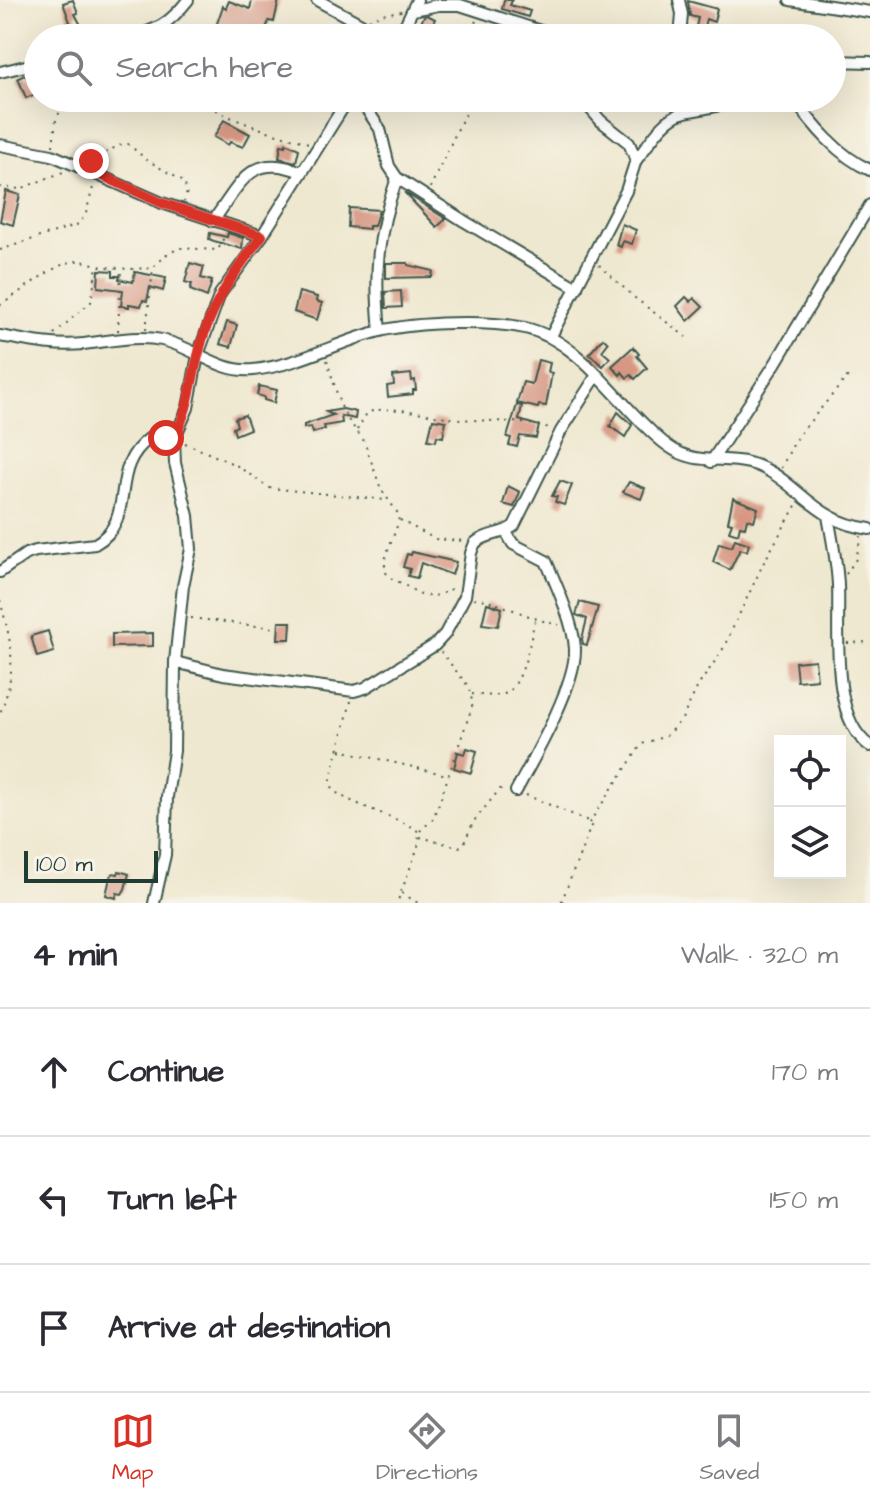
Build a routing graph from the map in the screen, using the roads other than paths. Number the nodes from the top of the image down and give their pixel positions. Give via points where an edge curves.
1 (188, 0) edge
2 (317, 0) edge
3 (679, 0) edge
4 (790, 0) edge
5 (415, 5) edge
6 (870, 12) edge
7 (165, 24) edge
8 (361, 24) edge
9 (406, 24) edge
10 (511, 24) edge
11 (681, 24) edge
12 (846, 61) edge
13 (870, 62) edge
14 (24, 66) edge
15 (0, 72) edge
16 (340, 112) edge
17 (368, 112) edge
18 (593, 112) edge
19 (688, 112) edge
20 (803, 112) edge
21 (682, 113) joint
22 (0, 145) edge
23 (636, 160) junction
24 (870, 170) edge
25 (301, 172) junction
26 (397, 178) junction
27 (870, 205) edge
28 (213, 221) junction
29 (262, 236) junction
30 (577, 288) junction
31 (380, 331) junction
32 (0, 336) edge
33 (551, 336) junction
34 (198, 355) junction
35 (597, 375) junction
36 (174, 439) junction
37 (711, 462) junction
38 (828, 516) junction
39 (865, 528) edge
40 (506, 532) junction
41 (0, 572) edge
42 (175, 662) junction
43 (870, 746) edge
44 (516, 791) road end
45 (154, 903) edge

1 - 7 street
2 - 8 street
3 - 11 street
4 - 6 street
5 - 9 street
5 - 10 street via 465,6
12 - 13 street
14 - 15 street
16 - 25 street
17 - 26 street
18 - 23 street via 629,143
19 - 21 street
20 - 24 street via 842,152
21 - 23 street via 670,119
22 - 28 street via 52,155
23 - 30 street
25 - 28 street via 276,164 257,169
25 - 29 street
26 - 30 street
26 - 31 street via 376,260
27 - 37 street
28 - 29 street
29 - 34 street via 220,294
30 - 33 street
31 - 33 street via 481,324
31 - 34 street via 273,367 223,366
32 - 34 street via 46,344 145,338
33 - 35 street
34 - 36 street via 188,408
35 - 37 street via 671,448
35 - 40 street via 561,431 520,517
36 - 41 street via 150,438 135,452 125,474 119,516 103,540 26,554
36 - 42 street via 190,535
37 - 38 street via 750,463 777,476
38 - 39 street
38 - 43 street via 838,582 844,700 853,726
40 - 42 street via 475,543 465,596 435,645 365,688 354,691 223,674
40 - 44 street via 513,544 546,561 575,649 569,678
42 - 45 street via 165,855

